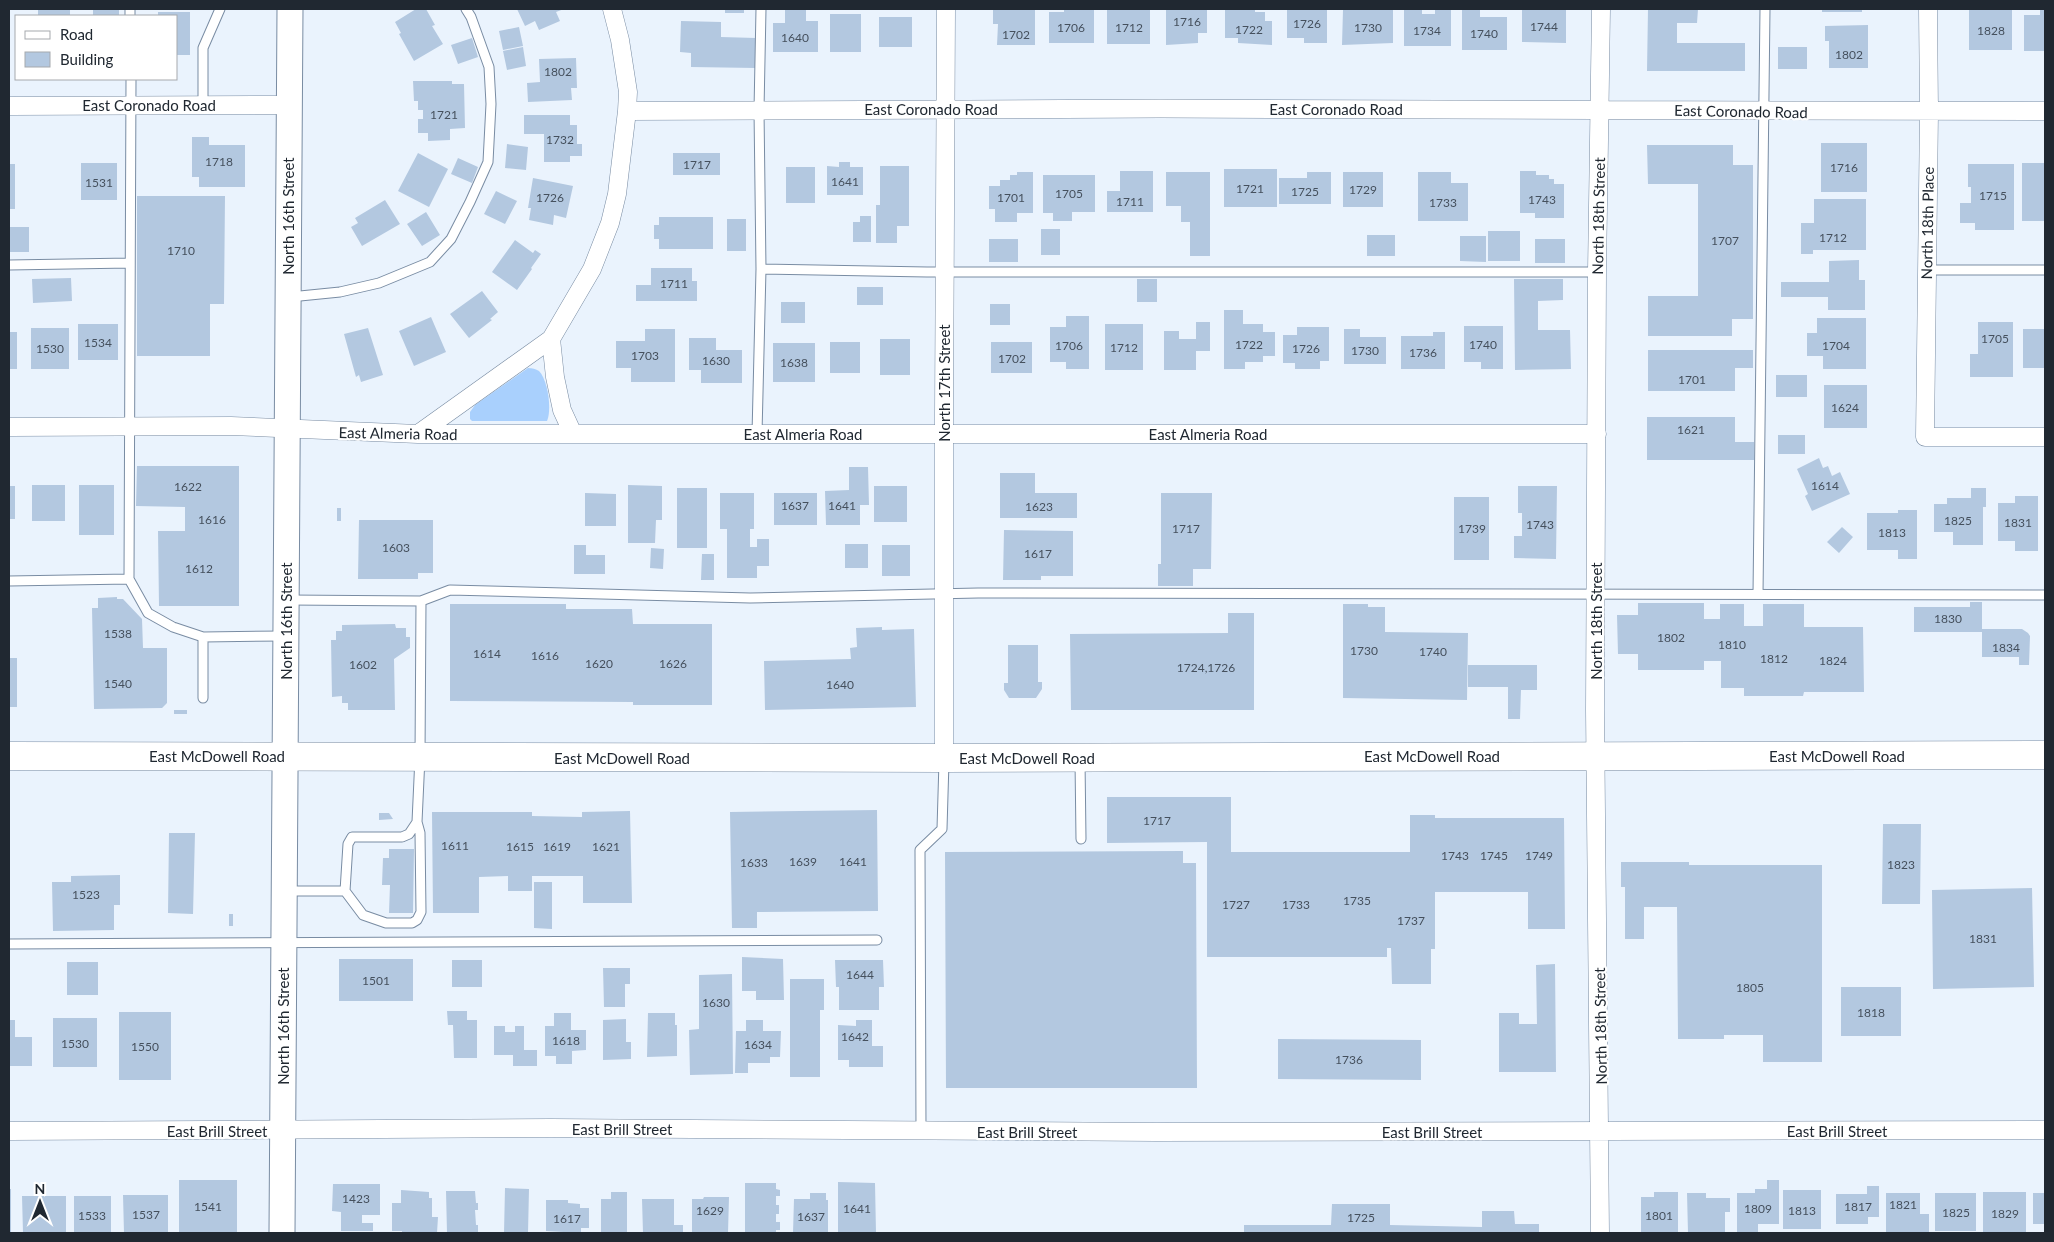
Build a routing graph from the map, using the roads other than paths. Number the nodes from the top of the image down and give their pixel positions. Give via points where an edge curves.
1 (220, 9) edge
2 (290, 9) edge
3 (466, 9) edge
4 (612, 9) edge
5 (762, 9) edge
6 (946, 9) edge
7 (1601, 9) edge
8 (1765, 9) edge
9 (1928, 9) edge
10 (131, 80) edge
11 (203, 105) junction
12 (289, 105) junction
13 (9, 106) edge
14 (131, 106) junction
15 (945, 109) junction
16 (759, 110) junction
17 (1599, 110) junction
18 (627, 111) junction
19 (2045, 111) edge
20 (1763, 112) junction
21 (1928, 112) junction
22 (130, 263) junction
23 (9, 264) edge
24 (761, 269) junction
25 (1927, 270) junction
26 (2045, 270) edge
27 (945, 272) junction
28 (1597, 272) junction
29 (288, 297) junction
30 (552, 339) junction
31 (9, 427) edge
32 (129, 428) junction
33 (288, 429) junction
34 (418, 434) junction
35 (573, 434) junction
36 (758, 434) junction
37 (944, 434) junction
38 (1597, 434) junction
39 (2045, 437) edge
40 (129, 579) junction
41 (9, 581) edge
42 (944, 594) junction
43 (1758, 594) junction
44 (1596, 595) junction
45 (2045, 595) edge
46 (286, 600) junction
47 (421, 601) junction
48 (287, 636) junction
49 (203, 637) junction
50 (203, 698) dead end
51 (2045, 755) edge
52 (9, 756) edge
53 (285, 756) junction
54 (1597, 756) junction
55 (420, 757) junction
56 (1080, 757) junction
57 (944, 758) junction
58 (416, 822) junction
59 (1081, 839) dead end
60 (284, 891) junction
61 (345, 891) junction
62 (877, 940) dead end
63 (283, 942) junction
64 (9, 944) edge
65 (282, 1130) junction
66 (2045, 1130) edge
67 (9, 1131) edge
68 (921, 1131) junction
69 (1600, 1132) junction
70 (282, 1233) edge
71 (1600, 1233) edge

1 - 11 lane via 203,48
2 - 12 main road, North 16th Street
3 - 29 lane via 489,67 488,162 451,239 430,262 379,283 340,292
4 - 18 street via 628,92
5 - 16 lane
6 - 15 street, North 17th Street
7 - 17 street, North 18th Street
8 - 20 lane
9 - 21 street, North 18th Place
10 - 14 lane
11 - 12 street, East Coronado Road
11 - 14 street, East Coronado Road
12 - 29 main road, North 16th Street
13 - 14 street, East Coronado Road
14 - 22 lane
15 - 16 street, East Coronado Road
15 - 17 street, East Coronado Road
15 - 27 street, North 17th Street
16 - 18 street, East Coronado Road
16 - 24 lane
17 - 20 street, East Coronado Road
17 - 28 street, North 18th Street
18 - 30 street via 617,194 610,223 592,269
19 - 21 street, East Coronado Road
20 - 21 street, East Coronado Road
20 - 43 lane
21 - 25 street, North 18th Place
22 - 23 lane
22 - 32 lane
24 - 27 lane
24 - 36 lane
25 - 26 lane
25 - 39 street, North 18th Place via 1925,437
27 - 28 lane
27 - 37 street, North 17th Street
28 - 38 street, North 18th Street
29 - 33 main road, North 16th Street
30 - 34 street
30 - 35 street via 562,410
31 - 32 street, East Almeria Road
32 - 33 street, East Almeria Road via 231,426
32 - 40 lane
33 - 34 street, East Almeria Road
33 - 46 main road, North 16th Street
34 - 35 street, East Almeria Road
35 - 36 street, East Almeria Road
36 - 37 street, East Almeria Road
37 - 38 street, East Almeria Road
37 - 42 street, North 17th Street
38 - 44 street, North 18th Street
40 - 41 lane
40 - 49 lane via 148,613 173,627
42 - 44 lane
42 - 47 lane via 750,598 450,590
42 - 57 street, North 17th Street
43 - 44 lane
43 - 45 lane
44 - 54 street, North 18th Street
46 - 47 lane
46 - 48 main road, North 16th Street
47 - 55 lane
48 - 49 lane
48 - 53 main road, North 16th Street
49 - 50 lane
51 - 54 main road, East McDowell Road
52 - 53 main road, East McDowell Road
53 - 55 main road, East McDowell Road
53 - 60 main road, North 16th Street
54 - 56 main road, East McDowell Road
54 - 69 street, North 18th Street
55 - 57 main road, East McDowell Road
55 - 58 lane
56 - 57 main road, East McDowell Road
56 - 59 lane
57 - 68 lane via 942,829 920,850
58 - 61 lane via 409,834 402,837 352,837 348,844
58 - 61 lane via 422,863 421,912 417,920 412,923 386,923 363,915
60 - 61 lane
60 - 63 main road, North 16th Street
62 - 63 lane
63 - 64 lane
63 - 65 main road, North 16th Street
65 - 67 street, East Brill Street
65 - 68 street, East Brill Street
65 - 70 main road, North 16th Street
66 - 69 street, East Brill Street
68 - 69 street, East Brill Street
69 - 71 street, North 18th Street

